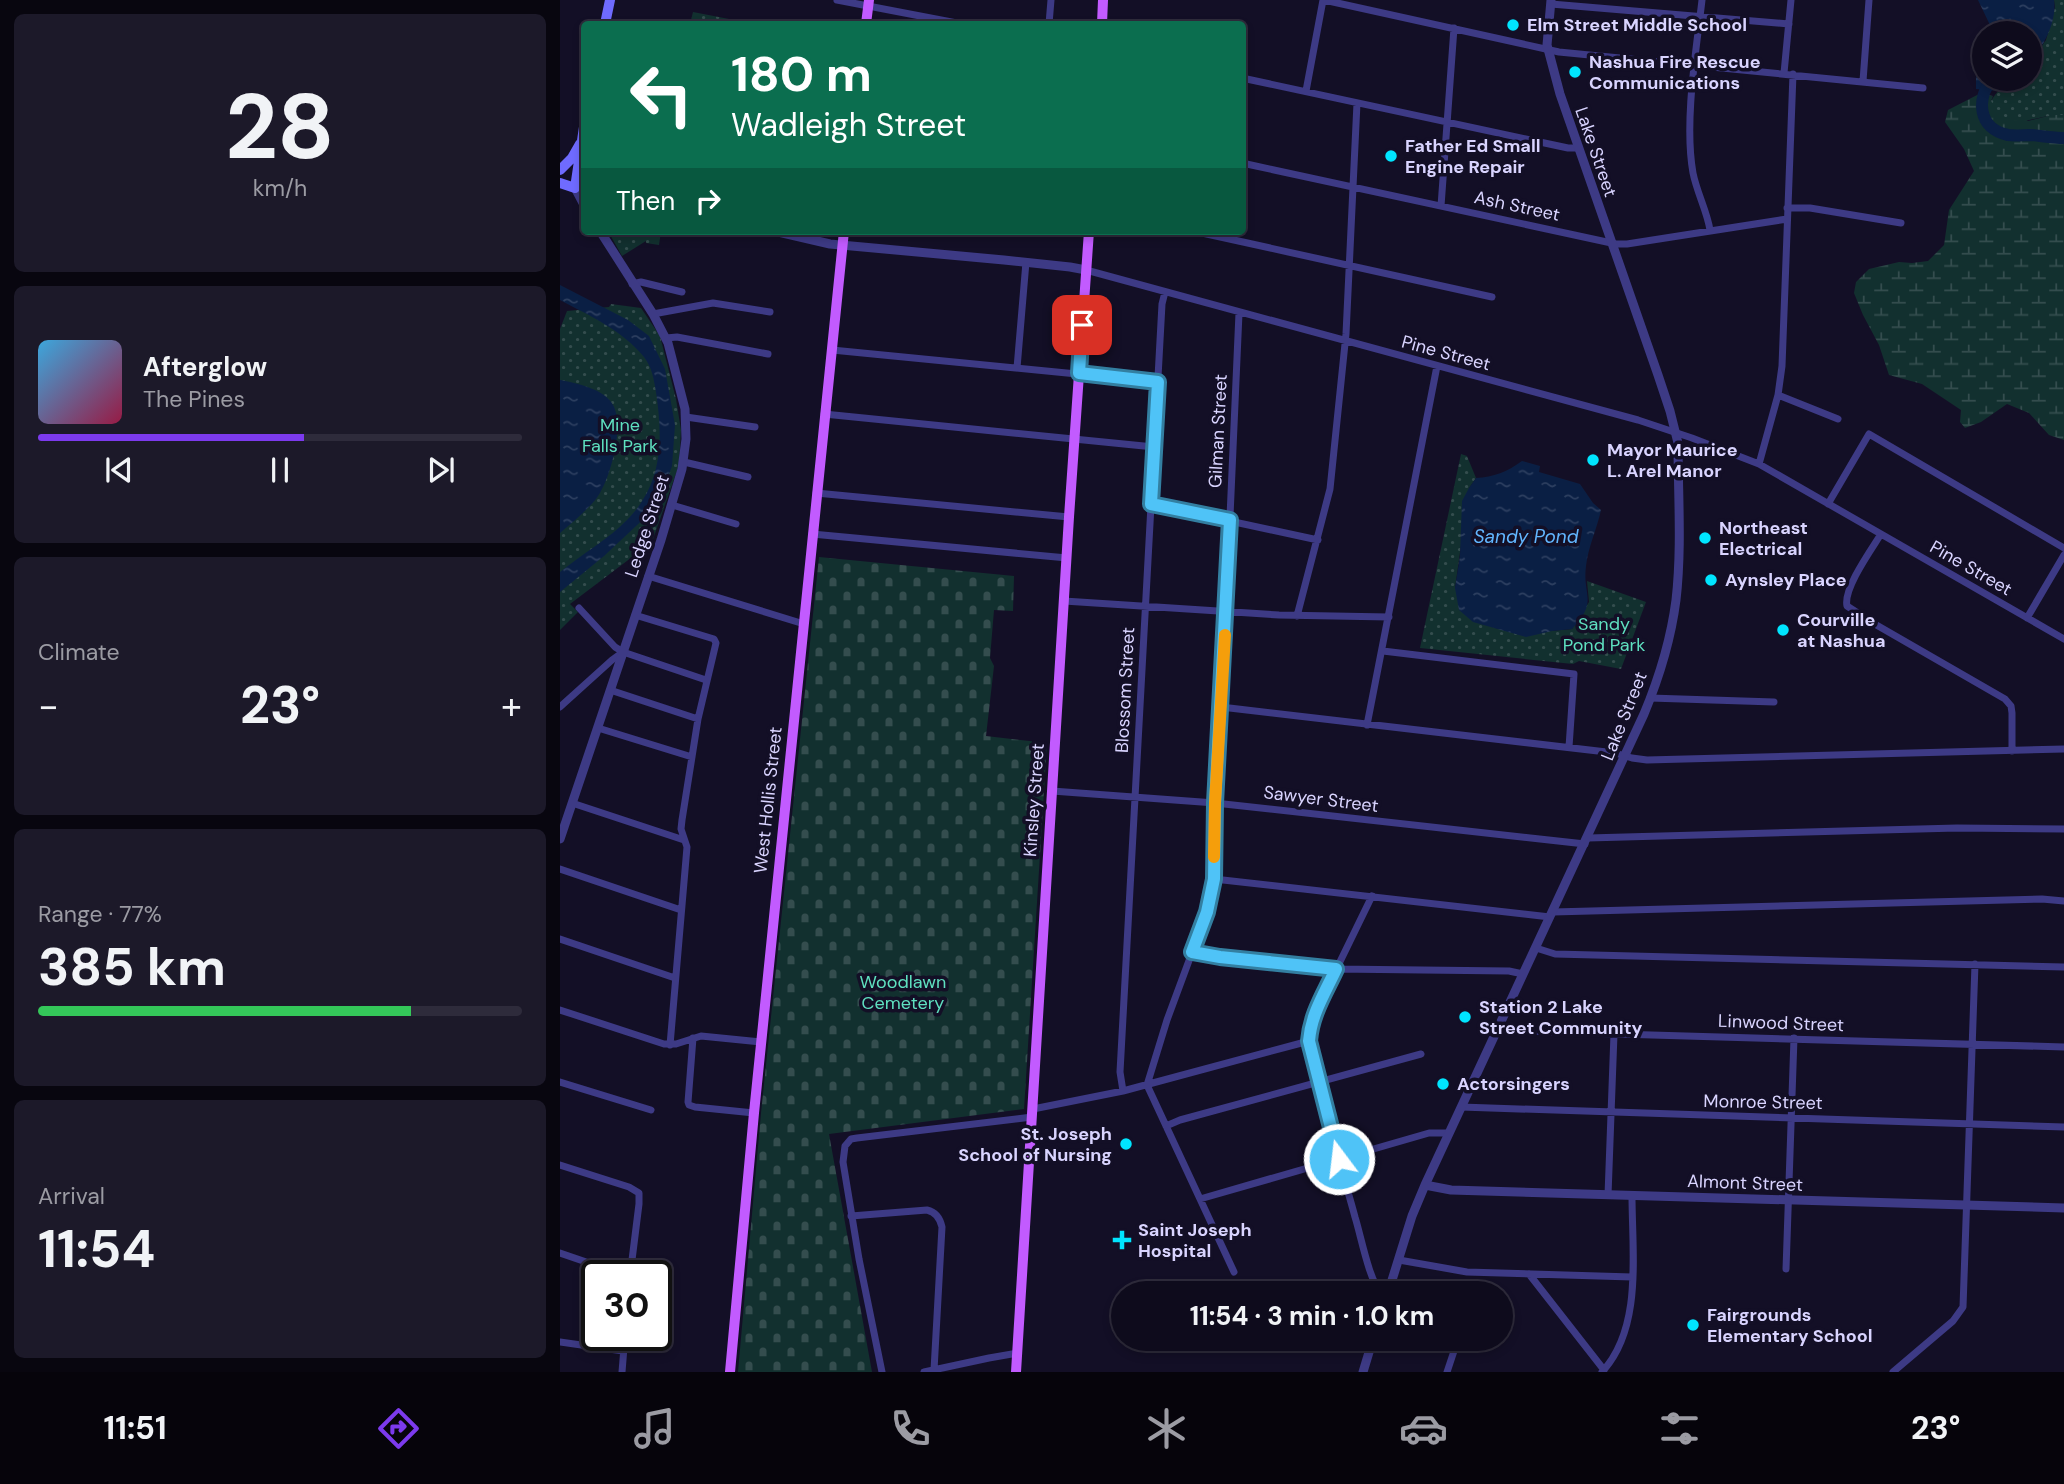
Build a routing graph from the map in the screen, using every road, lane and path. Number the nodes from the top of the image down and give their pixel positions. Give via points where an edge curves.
1 (610, 0) edge
2 (837, 0) edge
3 (1051, 0) edge
4 (1103, 0) edge
5 (1323, 0) edge
6 (1702, 0) edge
7 (1791, 0) edge
8 (1870, 0) edge
9 (1551, 2) edge
10 (868, 3) edge
11 (1700, 18) junction
12 (606, 21) edge
13 (866, 21) edge
14 (949, 21) edge
15 (1049, 21) edge
16 (1102, 21) edge
17 (1789, 24) junction
18 (1454, 28) junction
19 (1548, 50) junction
20 (1695, 65) junction
21 (1788, 74) junction
22 (1246, 79) edge
23 (1863, 81) junction
24 (1923, 88) dead end
25 (1306, 91) junction
26 (1357, 103) junction
27 (1448, 123) junction
28 (581, 137) edge
29 (1577, 148) junction
30 (1246, 164) edge
31 (560, 170) edge
32 (560, 183) edge
33 (1353, 187) junction
34 (580, 190) edge
35 (1441, 206) junction
36 (1787, 208) junction
37 (1787, 219) junction
38 (1901, 223) dead end
39 (1710, 230) junction
40 (602, 235) edge
41 (791, 235) edge
42 (843, 235) edge
43 (1089, 235) edge
44 (1211, 235) edge
45 (1610, 243) junction
46 (842, 244) junction
47 (1026, 262) junction
48 (1349, 266) junction
49 (1086, 271) junction
50 (632, 284) junction
51 (682, 292) dead end
52 (1165, 292) junction
53 (1492, 297) dead end
54 (769, 312) dead end
55 (1239, 313) junction
56 (653, 314) junction
57 (666, 338) junction
58 (1345, 342) junction
59 (832, 350) junction
60 (768, 354) dead end
61 (1437, 366) junction
62 (1017, 368) junction
63 (1079, 373) junction
64 (1158, 382) junction
65 (1778, 395) junction
66 (824, 414) junction
67 (685, 417) junction
68 (1838, 419) dead end
69 (755, 427) dead end
70 (1676, 433) junction
71 (1075, 439) junction
72 (1154, 447) junction
73 (684, 462) junction
74 (1759, 464) junction
75 (748, 477) dead end
76 (816, 493) junction
77 (1151, 504) junction
78 (1828, 504) junction
79 (672, 505) junction
80 (1069, 517) junction
81 (1230, 520) junction
82 (736, 524) dead end
83 (812, 534) junction
84 (1881, 534) junction
85 (1318, 540) junction
86 (2064, 548) edge
87 (2064, 555) edge
88 (1067, 558) junction
89 (648, 576) junction
90 (1064, 601) junction
91 (1145, 607) junction
92 (579, 608) dead end
93 (1226, 612) junction
94 (635, 615) junction
95 (1297, 616) junction
96 (1389, 617) junction
97 (2027, 618) junction
98 (804, 624) junction
99 (2064, 639) edge
100 (1383, 651) junction
101 (623, 652) junction
102 (706, 680) junction
103 (610, 690) junction
104 (1650, 698) junction
105 (1774, 702) dead end
106 (560, 707) edge
107 (1221, 707) junction
108 (698, 719) junction
109 (1367, 725) junction
110 (598, 728) junction
111 (1569, 747) junction
112 (2064, 749) edge
113 (2012, 751) junction
114 (1625, 756) junction
115 (692, 757) junction
116 (1052, 791) junction
117 (1134, 797) junction
118 (572, 803) junction
119 (1215, 803) junction
120 (2064, 830) edge
121 (560, 839) edge
122 (684, 840) junction
123 (1586, 841) junction
124 (560, 869) edge
125 (1214, 879) junction
126 (1372, 896) junction
127 (2064, 901) edge
128 (681, 910) junction
129 (1552, 914) junction
130 (560, 939) edge
131 (1536, 948) junction
132 (1192, 952) junction
133 (1975, 964) junction
134 (2064, 967) edge
135 (1336, 969) junction
136 (1523, 974) junction
137 (675, 978) junction
138 (560, 1010) edge
139 (1497, 1029) junction
140 (1614, 1034) junction
141 (693, 1038) junction
142 (1794, 1038) junction
143 (1309, 1041) junction
144 (761, 1042) junction
145 (670, 1045) junction
146 (1972, 1045) junction
147 (2064, 1047) edge
148 (1421, 1054) dead end
149 (560, 1082) edge
150 (1318, 1082) junction
151 (1147, 1084) junction
152 (1123, 1091) junction
153 (1461, 1107) junction
154 (651, 1110) dead end
155 (754, 1113) junction
156 (1032, 1113) junction
157 (1610, 1113) junction
158 (1791, 1118) junction
159 (1970, 1124) junction
160 (1166, 1126) junction
161 (2064, 1127) edge
162 (1449, 1133) junction
163 (1339, 1159) junction
164 (560, 1165) edge
165 (1425, 1185) junction
166 (1608, 1195) junction
167 (1632, 1196) junction
168 (1200, 1199) junction
169 (1788, 1200) junction
170 (1968, 1206) junction
171 (2064, 1208) edge
172 (851, 1216) junction
173 (560, 1253) edge
174 (581, 1260) edge
175 (630, 1260) edge
176 (1399, 1260) junction
177 (1786, 1269) dead end
178 (1234, 1272) dead end
179 (1529, 1274) junction
180 (1632, 1277) junction
181 (1374, 1281) edge
182 (1392, 1281) edge
183 (560, 1342) edge
184 (581, 1345) edge
185 (623, 1351) edge
186 (1369, 1351) edge
187 (1454, 1351) edge
188 (1017, 1353) junction
189 (934, 1370) junction
190 (1603, 1371) edge
191 (622, 1372) edge
192 (730, 1372) edge
193 (882, 1372) edge
194 (924, 1372) edge
195 (1016, 1372) edge
196 (1363, 1372) edge
197 (1447, 1372) edge
198 (1893, 1372) edge

1 - 12 main road
2 - 10 street
3 - 15 street
4 - 16 main road
5 - 18 street
5 - 25 street
6 - 11 street
7 - 17 street
8 - 23 street
9 - 11 street
9 - 19 street, Lake Street
10 - 13 main road
10 - 14 street
11 - 17 street
11 - 20 street
17 - 21 street
18 - 19 street
18 - 27 street
19 - 20 street
19 - 29 street, Lake Street
20 - 21 street
20 - 39 street via 1693,170
21 - 23 street
21 - 36 street
22 - 25 street
23 - 24 street
25 - 26 street
26 - 27 street
26 - 33 street
27 - 29 street
27 - 35 street
28 - 31 main road via 572,158
29 - 45 street, Lake Street
30 - 33 street, Ash Street
32 - 34 main road
33 - 35 street, Ash Street
33 - 48 street
35 - 45 street, Ash Street
36 - 37 street
36 - 38 street
37 - 39 street, Ash Street
37 - 65 street
39 - 45 street, Ash Street
40 - 50 street, Ledge Street
41 - 46 street, Pine Street
42 - 46 main road, West Hollis Street
43 - 49 main road, Kinsley Street
44 - 48 street
45 - 70 street, Lake Street
46 - 47 street, Pine Street
46 - 59 main road, West Hollis Street
47 - 49 street, Pine Street
47 - 62 street
48 - 53 street
48 - 58 street
49 - 52 street, Pine Street
49 - 63 main road, Kinsley Street
50 - 51 street via 640,281
50 - 56 street, Ledge Street
52 - 55 street, Pine Street
52 - 64 street, Blossom Street
54 - 56 street via 713,303
55 - 58 street, Pine Street
55 - 81 street, Gilman Street
56 - 57 street, Ledge Street
57 - 60 street
57 - 67 street, Ledge Street
58 - 61 street, Pine Street
58 - 85 street via 1330,489
59 - 62 street
59 - 66 main road, West Hollis Street
61 - 70 street, Pine Street
61 - 96 street
62 - 63 street
63 - 64 street
63 - 71 main road, Kinsley Street
64 - 72 street, Blossom Street
65 - 68 street
65 - 74 street
66 - 71 street
66 - 76 main road, West Hollis Street
67 - 69 street
67 - 73 street, Ledge Street
70 - 74 street, Pine Street
70 - 104 street, Lake Street via 1676,600
71 - 72 street
71 - 80 main road, Kinsley Street
72 - 77 street, Blossom Street
73 - 75 street
73 - 79 street, Ledge Street
74 - 78 street, Pine Street
76 - 80 street
76 - 83 main road, West Hollis Street
77 - 81 street
77 - 91 street, Blossom Street
78 - 84 street, Pine Street
78 - 86 street via 1869,434
79 - 82 street
79 - 89 street, Ledge Street
80 - 88 main road, Kinsley Street
81 - 85 street
81 - 93 street, Gilman Street
83 - 88 street
83 - 98 main road, West Hollis Street
84 - 97 street, Pine Street
84 - 113 street via 1850,588 1847,606 2006,699 2012,713
85 - 95 street
87 - 97 street
88 - 90 main road, Kinsley Street
89 - 94 street, Ledge Street
89 - 98 street
90 - 91 street
90 - 116 main road, Kinsley Street
91 - 93 street
91 - 117 street, Blossom Street
92 - 101 street
93 - 95 street
93 - 107 street, Gilman Street
94 - 101 street, Ledge Street
94 - 102 street via 716,641
95 - 96 street
96 - 100 street
97 - 99 street, Pine Street
98 - 144 main road, West Hollis Street
100 - 109 street
100 - 111 street via 1574,674
101 - 102 street
101 - 103 street, Ledge Street
101 - 106 street
102 - 108 street
103 - 108 street
103 - 110 street, Ledge Street
104 - 105 street
104 - 114 street, Lake Street
107 - 109 street
107 - 119 street, Gilman Street
108 - 115 street
109 - 111 street
110 - 115 street
110 - 118 street, Ledge Street
111 - 114 street
112 - 113 street
113 - 114 street via 1647,760
114 - 123 street, Lake Street
115 - 122 street via 681,829
116 - 117 street, Sawyer Street
116 - 156 main road, Kinsley Street
117 - 119 street, Sawyer Street
117 - 152 street, Blossom Street via 1120,1072
118 - 121 street, Ledge Street
118 - 122 street
119 - 123 street, Sawyer Street
119 - 125 street, Gilman Street
120 - 123 street, Sawyer Street via 1957,828
122 - 128 street
123 - 129 street, Lake Street
124 - 128 street
125 - 126 street
125 - 132 street, Gilman Street
126 - 129 street
126 - 135 street
127 - 129 street
128 - 137 street
129 - 131 street, Lake Street
130 - 137 street
131 - 133 street via 1555,954
131 - 136 street, Lake Street
132 - 135 street
132 - 151 street, Gilman Street
133 - 134 street
133 - 146 street
135 - 136 street
135 - 143 street via 1311,1021
136 - 139 street, Lake Street
137 - 145 street
138 - 145 street
139 - 140 street, Linwood Street
139 - 153 street, Lake Street
140 - 142 street, Linwood Street
140 - 157 street
141 - 144 street via 719,1036
141 - 145 street
141 - 155 street via 690,1105
142 - 146 street, Linwood Street
142 - 158 street
143 - 150 street
143 - 151 street
144 - 155 main road, West Hollis Street
146 - 147 street, Linwood Street
146 - 159 street
148 - 150 street
149 - 154 street
150 - 160 street
150 - 163 street
151 - 152 street
151 - 160 street
152 - 156 street
153 - 157 street, Monroe Street
153 - 162 street, Lake Street
155 - 192 main road, West Hollis Street
156 - 172 street via 851,1139 843,1155
156 - 188 main road, Kinsley Street
157 - 158 street, Monroe Street
157 - 166 street
158 - 159 street, Monroe Street
158 - 169 street
159 - 161 street, Monroe Street
159 - 170 street
160 - 168 street
162 - 163 street via 1429,1133
162 - 165 street, Lake Street
163 - 168 street
163 - 181 street
164 - 175 street via 639,1193
165 - 166 street, Almont Street via 1451,1190
165 - 176 street, Lake Street
166 - 167 street, Almont Street
167 - 169 street, Almont Street
167 - 180 street
168 - 178 street
169 - 170 street, Almont Street
169 - 177 street
170 - 171 street, Almont Street
170 - 198 street via 1962,1311
172 - 189 street via 927,1210 940,1219
172 - 193 street
173 - 174 street
176 - 179 street via 1467,1272
176 - 182 street, Lake Street
179 - 180 street
179 - 190 street
180 - 190 street via 1626,1328 1615,1356
183 - 184 street
185 - 191 street
186 - 196 street
187 - 197 street
188 - 189 street
188 - 195 main road, Kinsley Street
189 - 194 street

